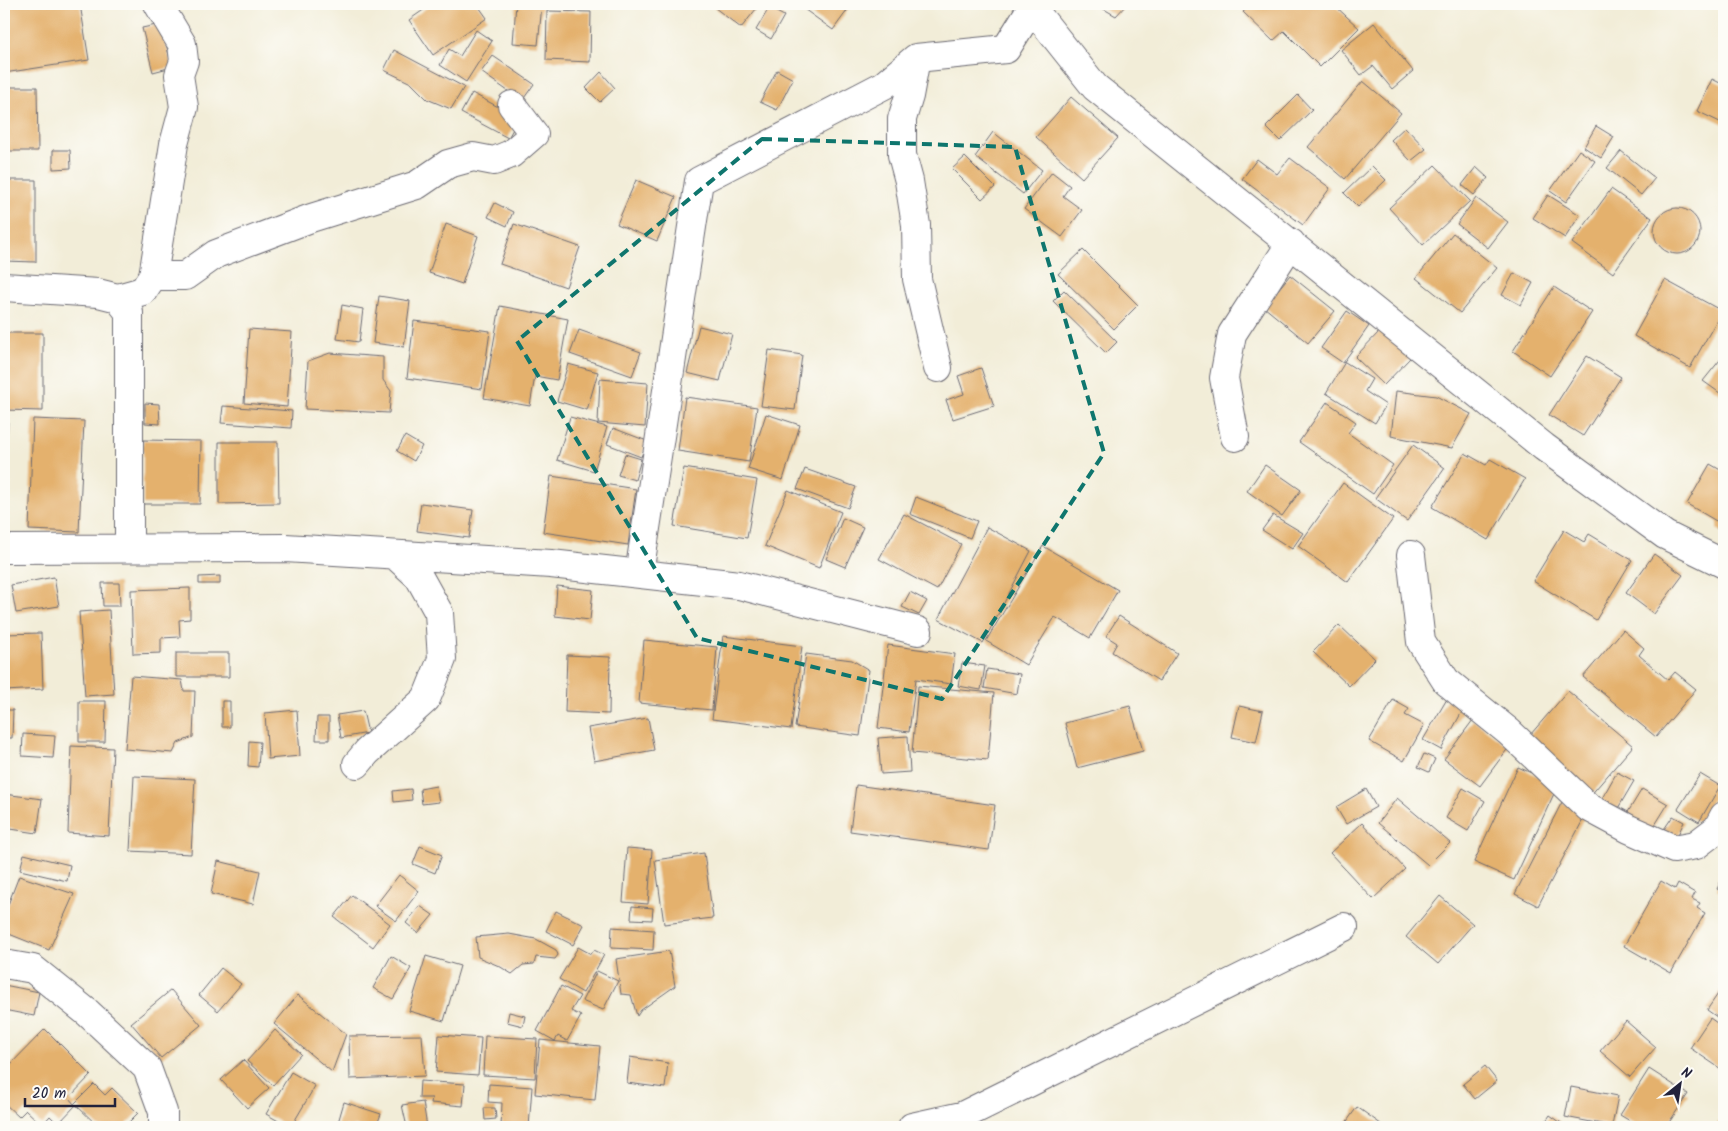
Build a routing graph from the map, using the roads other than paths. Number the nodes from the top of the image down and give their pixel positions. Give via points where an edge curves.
1 (158, 4) edge
2 (1030, 6) edge
3 (916, 58) junction
4 (512, 105) dead end
5 (1291, 243) junction
6 (153, 276) junction
7 (4, 287) edge
8 (118, 298) junction
9 (938, 368) dead end
10 (1235, 437) dead end
11 (129, 548) junction
12 (4, 549) edge
13 (395, 555) junction
14 (1411, 555) dead end
15 (1724, 564) edge
16 (639, 574) junction
17 (918, 631) dead end
18 (357, 764) dead end
19 (1724, 816) edge
20 (1344, 927) dead end
21 (4, 964) edge
22 (163, 1127) edge
23 (912, 1127) edge

1 - 6 street via 182,44 184,61 179,75 184,107 174,144
2 - 3 street via 1006,49
2 - 5 street via 1096,87
3 - 9 street via 910,96 902,119 902,155 916,225 917,279
3 - 16 street via 884,85 699,181
4 - 6 street via 534,134 511,154 494,162 472,157 448,164 417,185 311,218 216,254 185,276
5 - 10 street via 1232,334 1224,378
5 - 15 street via 1544,447 1665,535
6 - 8 street via 143,291
7 - 8 street via 98,292
8 - 11 street via 129,312
11 - 12 street
11 - 13 street via 285,548
13 - 16 street via 551,564
13 - 18 street via 419,577 439,613 442,659 426,699
14 - 19 street via 1421,642 1446,681 1508,732 1588,807 1674,849 1696,845 1717,829
16 - 17 street via 739,585
20 - 23 street via 962,1116
21 - 22 street via 33,969 88,1013 147,1068 163,1112

